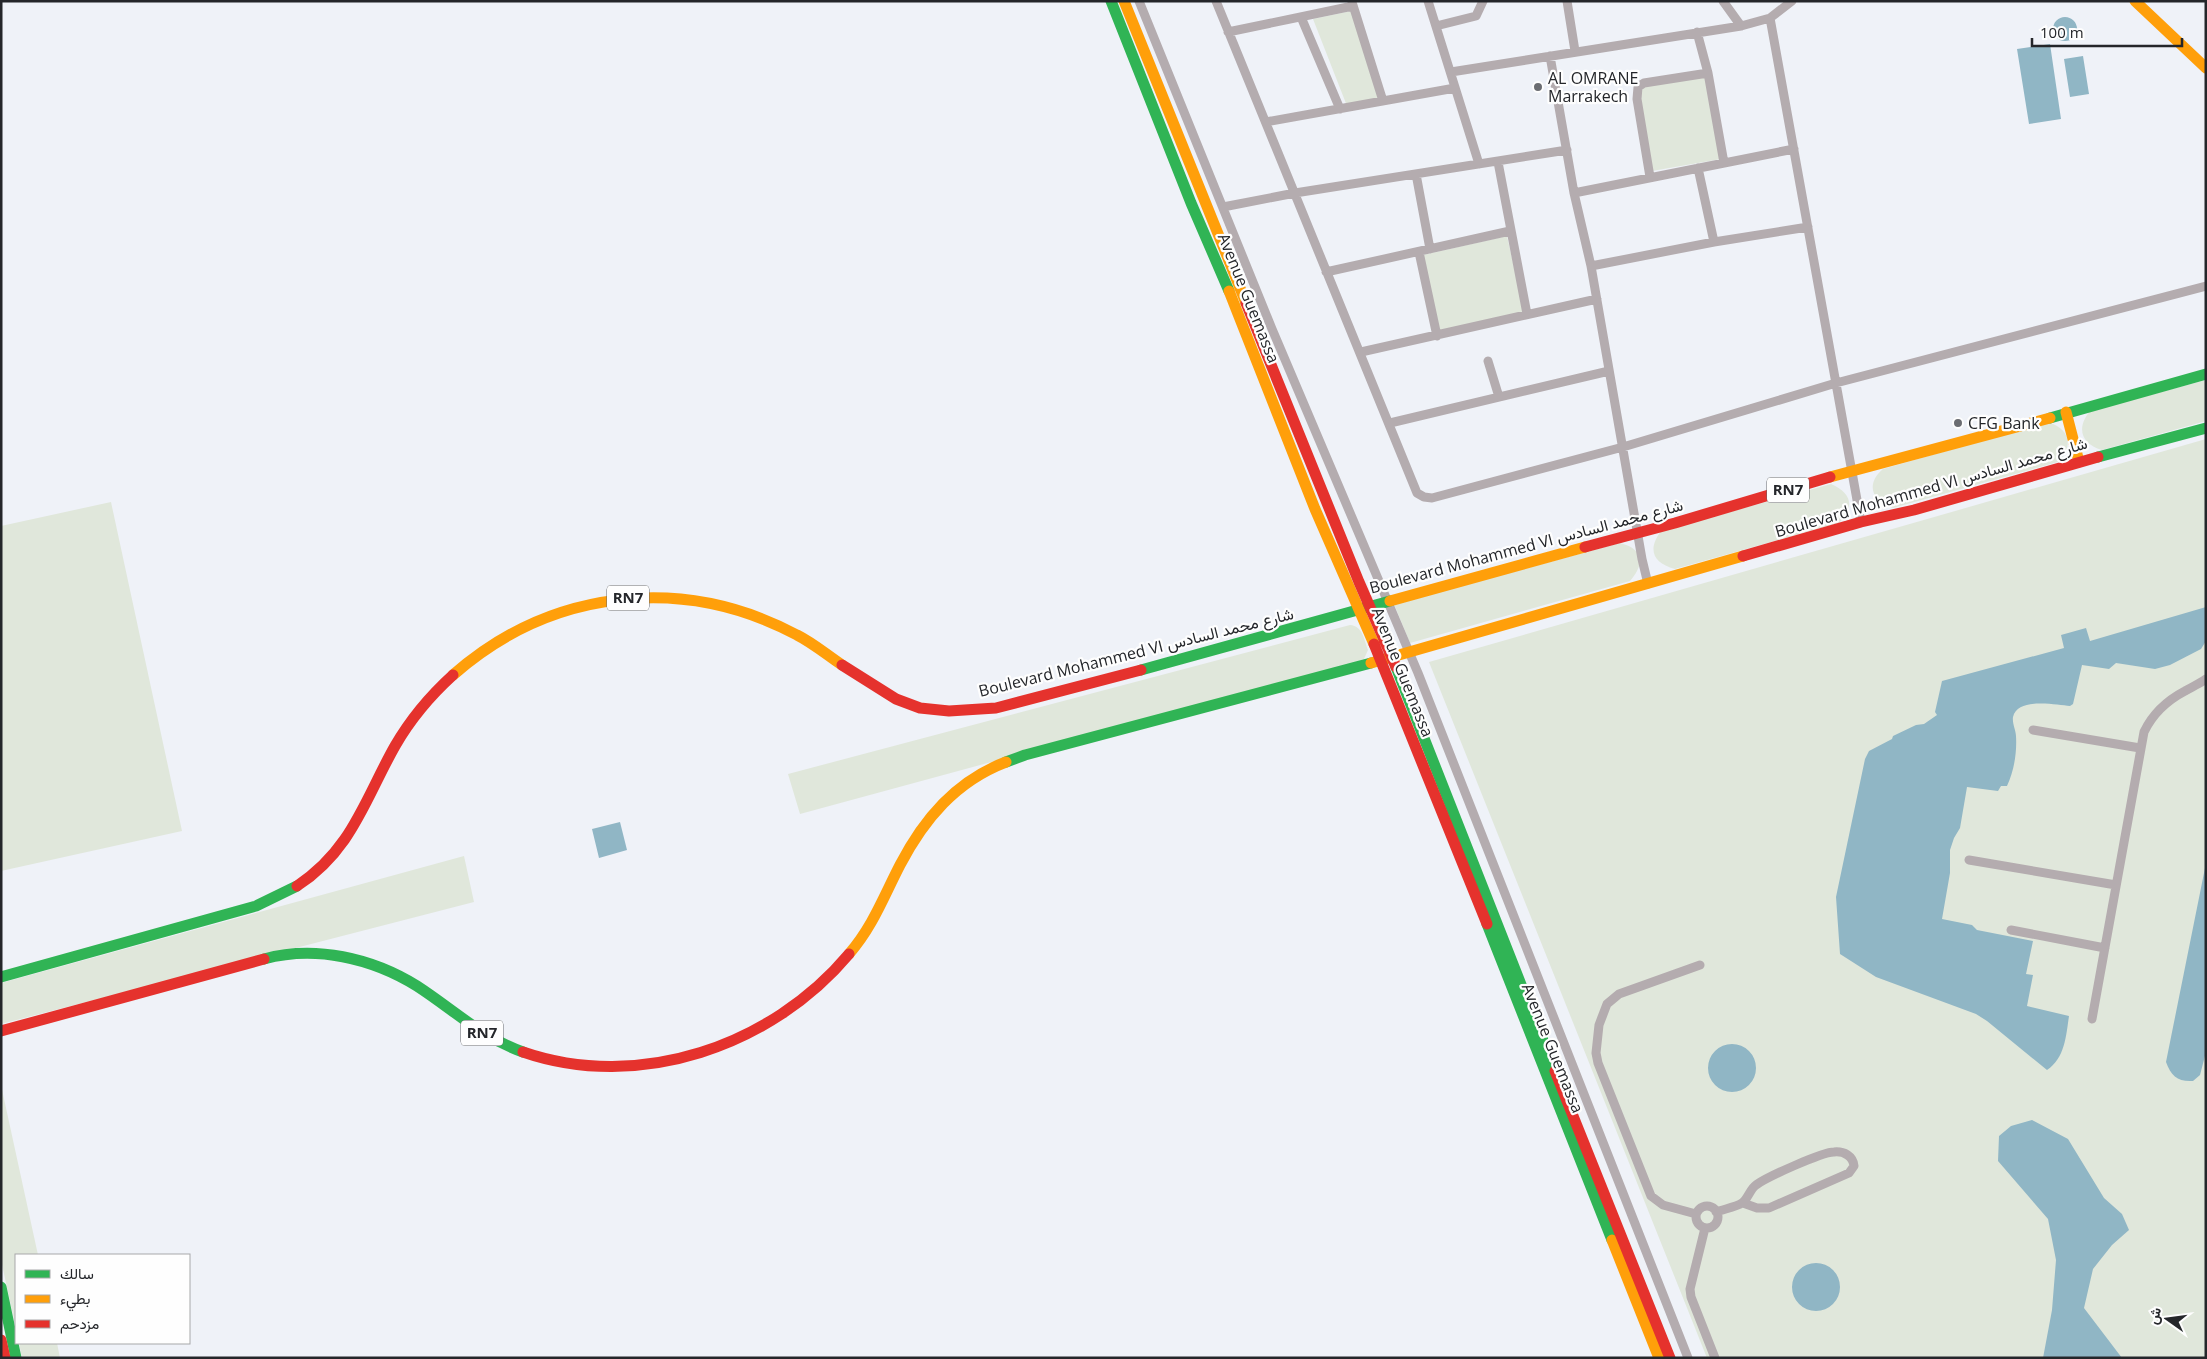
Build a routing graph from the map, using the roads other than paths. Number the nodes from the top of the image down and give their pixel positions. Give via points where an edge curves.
1 (1111, 1) edge
2 (1124, 1) edge
3 (1139, 1) edge
4 (1216, 1) edge
5 (1428, 1) edge
6 (1483, 1) edge
7 (1567, 1) edge
8 (1723, 1) edge
9 (2136, 1) edge
10 (1788, 3) edge
11 (1352, 4) edge
12 (1301, 17) junction
13 (1770, 18) junction
14 (1436, 26) junction
15 (1740, 26) junction
16 (1228, 32) junction
17 (1697, 32) junction
18 (1575, 52) junction
19 (1550, 56) junction
20 (2206, 68) edge
21 (1451, 72) junction
22 (1708, 72) junction
23 (1455, 88) junction
24 (1383, 102) junction
25 (1340, 109) junction
26 (1266, 122) junction
27 (1794, 149) junction
28 (1567, 150) junction
29 (1498, 162) junction
30 (1724, 163) junction
31 (1479, 164) junction
32 (1698, 168) junction
33 (1416, 174) junction
34 (1650, 177) junction
35 (1574, 192) junction
36 (1295, 193) junction
37 (1223, 207) junction
38 (1808, 226) junction
39 (1510, 231) junction
40 (1714, 242) junction
41 (1430, 249) junction
42 (1419, 252) junction
43 (1591, 266) junction
44 (1326, 272) junction
45 (2206, 286) edge
46 (1596, 299) junction
47 (1527, 314) junction
48 (1437, 336) junction
49 (1360, 352) junction
50 (1488, 362) dead end
51 (1609, 371) junction
52 (2206, 374) edge
53 (1836, 383) junction
54 (1499, 397) junction
55 (2066, 412) junction
56 (1390, 424) junction
57 (2206, 428) edge
58 (1623, 447) junction
59 (2079, 462) junction
60 (1852, 470) junction
61 (1861, 522) junction
62 (1638, 534) junction
63 (1648, 584) junction
64 (1387, 602) junction
65 (1365, 608) junction
66 (1409, 652) junction
67 (1386, 658) junction
68 (2206, 679) edge
69 (2033, 730) dead end
70 (2140, 748) junction
71 (1969, 860) dead end
72 (2116, 885) junction
73 (2011, 930) dead end
74 (2105, 948) junction
75 (1700, 965) dead end
76 (1, 977) edge
77 (2092, 1019) dead end
78 (1, 1031) edge
79 (1743, 1203) junction
80 (1716, 1212) junction
81 (1696, 1214) junction
82 (1705, 1228) junction
83 (1, 1287) edge
84 (1, 1340) edge
85 (5, 1358) edge
86 (16, 1358) edge
87 (1659, 1358) edge
88 (1670, 1358) edge
89 (1688, 1358) edge
90 (1715, 1358) edge

1 - 65 main road, Avenue Guemassa via 1315,509
2 - 65 main road, Avenue Guemassa via 1347,552
3 - 37 street, Avenue Guemassa
4 - 16 street
5 - 14 street
6 - 14 street via 1476,16
7 - 18 street
8 - 15 street
9 - 20 main road
10 - 13 street
11 - 12 street
11 - 24 street
12 - 16 street
12 - 25 street
13 - 15 street
13 - 27 street
14 - 21 street
15 - 17 street
16 - 26 street
17 - 18 street
17 - 22 street
18 - 19 street
19 - 21 street
19 - 28 street
21 - 23 street
22 - 30 street
22 - 34 street via 1644,83 1638,87 1636,92
23 - 24 street
23 - 31 street
24 - 25 street
25 - 26 street
26 - 36 street
27 - 30 street
27 - 38 street
28 - 29 street
28 - 35 street
29 - 31 street
29 - 39 street
30 - 32 street
31 - 33 street
32 - 34 street
32 - 40 street
33 - 36 street
33 - 41 street
34 - 35 street
35 - 43 street
36 - 37 street
36 - 44 street
37 - 64 street, Avenue Guemassa
38 - 40 street
38 - 53 street
39 - 41 street
39 - 47 street
40 - 43 street
41 - 42 street
42 - 44 street
42 - 48 street
43 - 46 street
44 - 49 street
45 - 53 street
46 - 47 street
46 - 51 street
47 - 48 street
48 - 49 street
49 - 56 street
50 - 54 street
51 - 54 street
51 - 58 street
52 - 55 main road, Boulevard Mohammed VI شارع محمد السادس / RN7
53 - 58 street
53 - 60 street
54 - 56 street
55 - 59 main road
55 - 60 main road, Boulevard Mohammed VI شارع محمد السادس / RN7
56 - 58 street via 1417,493 1424,498
57 - 59 main road, Boulevard Mohammed VI شارع محمد السادس / RN7
58 - 62 street
59 - 61 main road, Boulevard Mohammed VI شارع محمد السادس / RN7
60 - 61 street
60 - 62 main road, Boulevard Mohammed VI شارع محمد السادس / RN7
61 - 63 main road, Boulevard Mohammed VI شارع محمد السادس / RN7
62 - 63 street
62 - 64 main road, Boulevard Mohammed VI شارع محمد السادس / RN7
63 - 66 main road, Boulevard Mohammed VI شارع محمد السادس / RN7
64 - 65 main road, Boulevard Mohammed VI شارع محمد السادس / RN7
64 - 66 street, Avenue Guemassa
65 - 67 main road, Avenue Guemassa
65 - 76 main road, Boulevard Mohammed VI شارع محمد السادس / RN7 via 1048,695 996,708 962,711 932,710 882,692 792,632 741,611 661,597 581,605 542,617 489,645 445,681 401,736 344,844 320,871 295,889 256,906
66 - 67 main road, Boulevard Mohammed VI شارع محمد السادس / RN7
66 - 89 street, Avenue Guemassa
67 - 78 main road, Boulevard Mohammed VI شارع محمد السادس / RN7 via 1025,755 973,777 947,798 921,828 874,921 836,968 796,1007 760,1030 717,1048 663,1063 598,1065 550,1059 521,1051 493,1040 386,968 322,953 272,957
67 - 87 main road, Avenue Guemassa
67 - 88 main road, Avenue Guemassa
68 - 70 street via 2160,707 2144,732
69 - 70 street
70 - 72 street
71 - 72 street
72 - 74 street
73 - 74 street
74 - 77 street
75 - 81 street via 1612,999 1599,1025 1596,1053 1651,1196 1663,1205
79 - 79 street via 1769,1208 1849,1173 1854,1166 1853,1160 1833,1151 1804,1162 1758,1183
79 - 80 street
80 - 81 street via 1705,1206
80 - 82 street via 1717,1222
81 - 82 street via 1698,1225
82 - 90 street via 1690,1289
83 - 86 main road
84 - 85 main road

